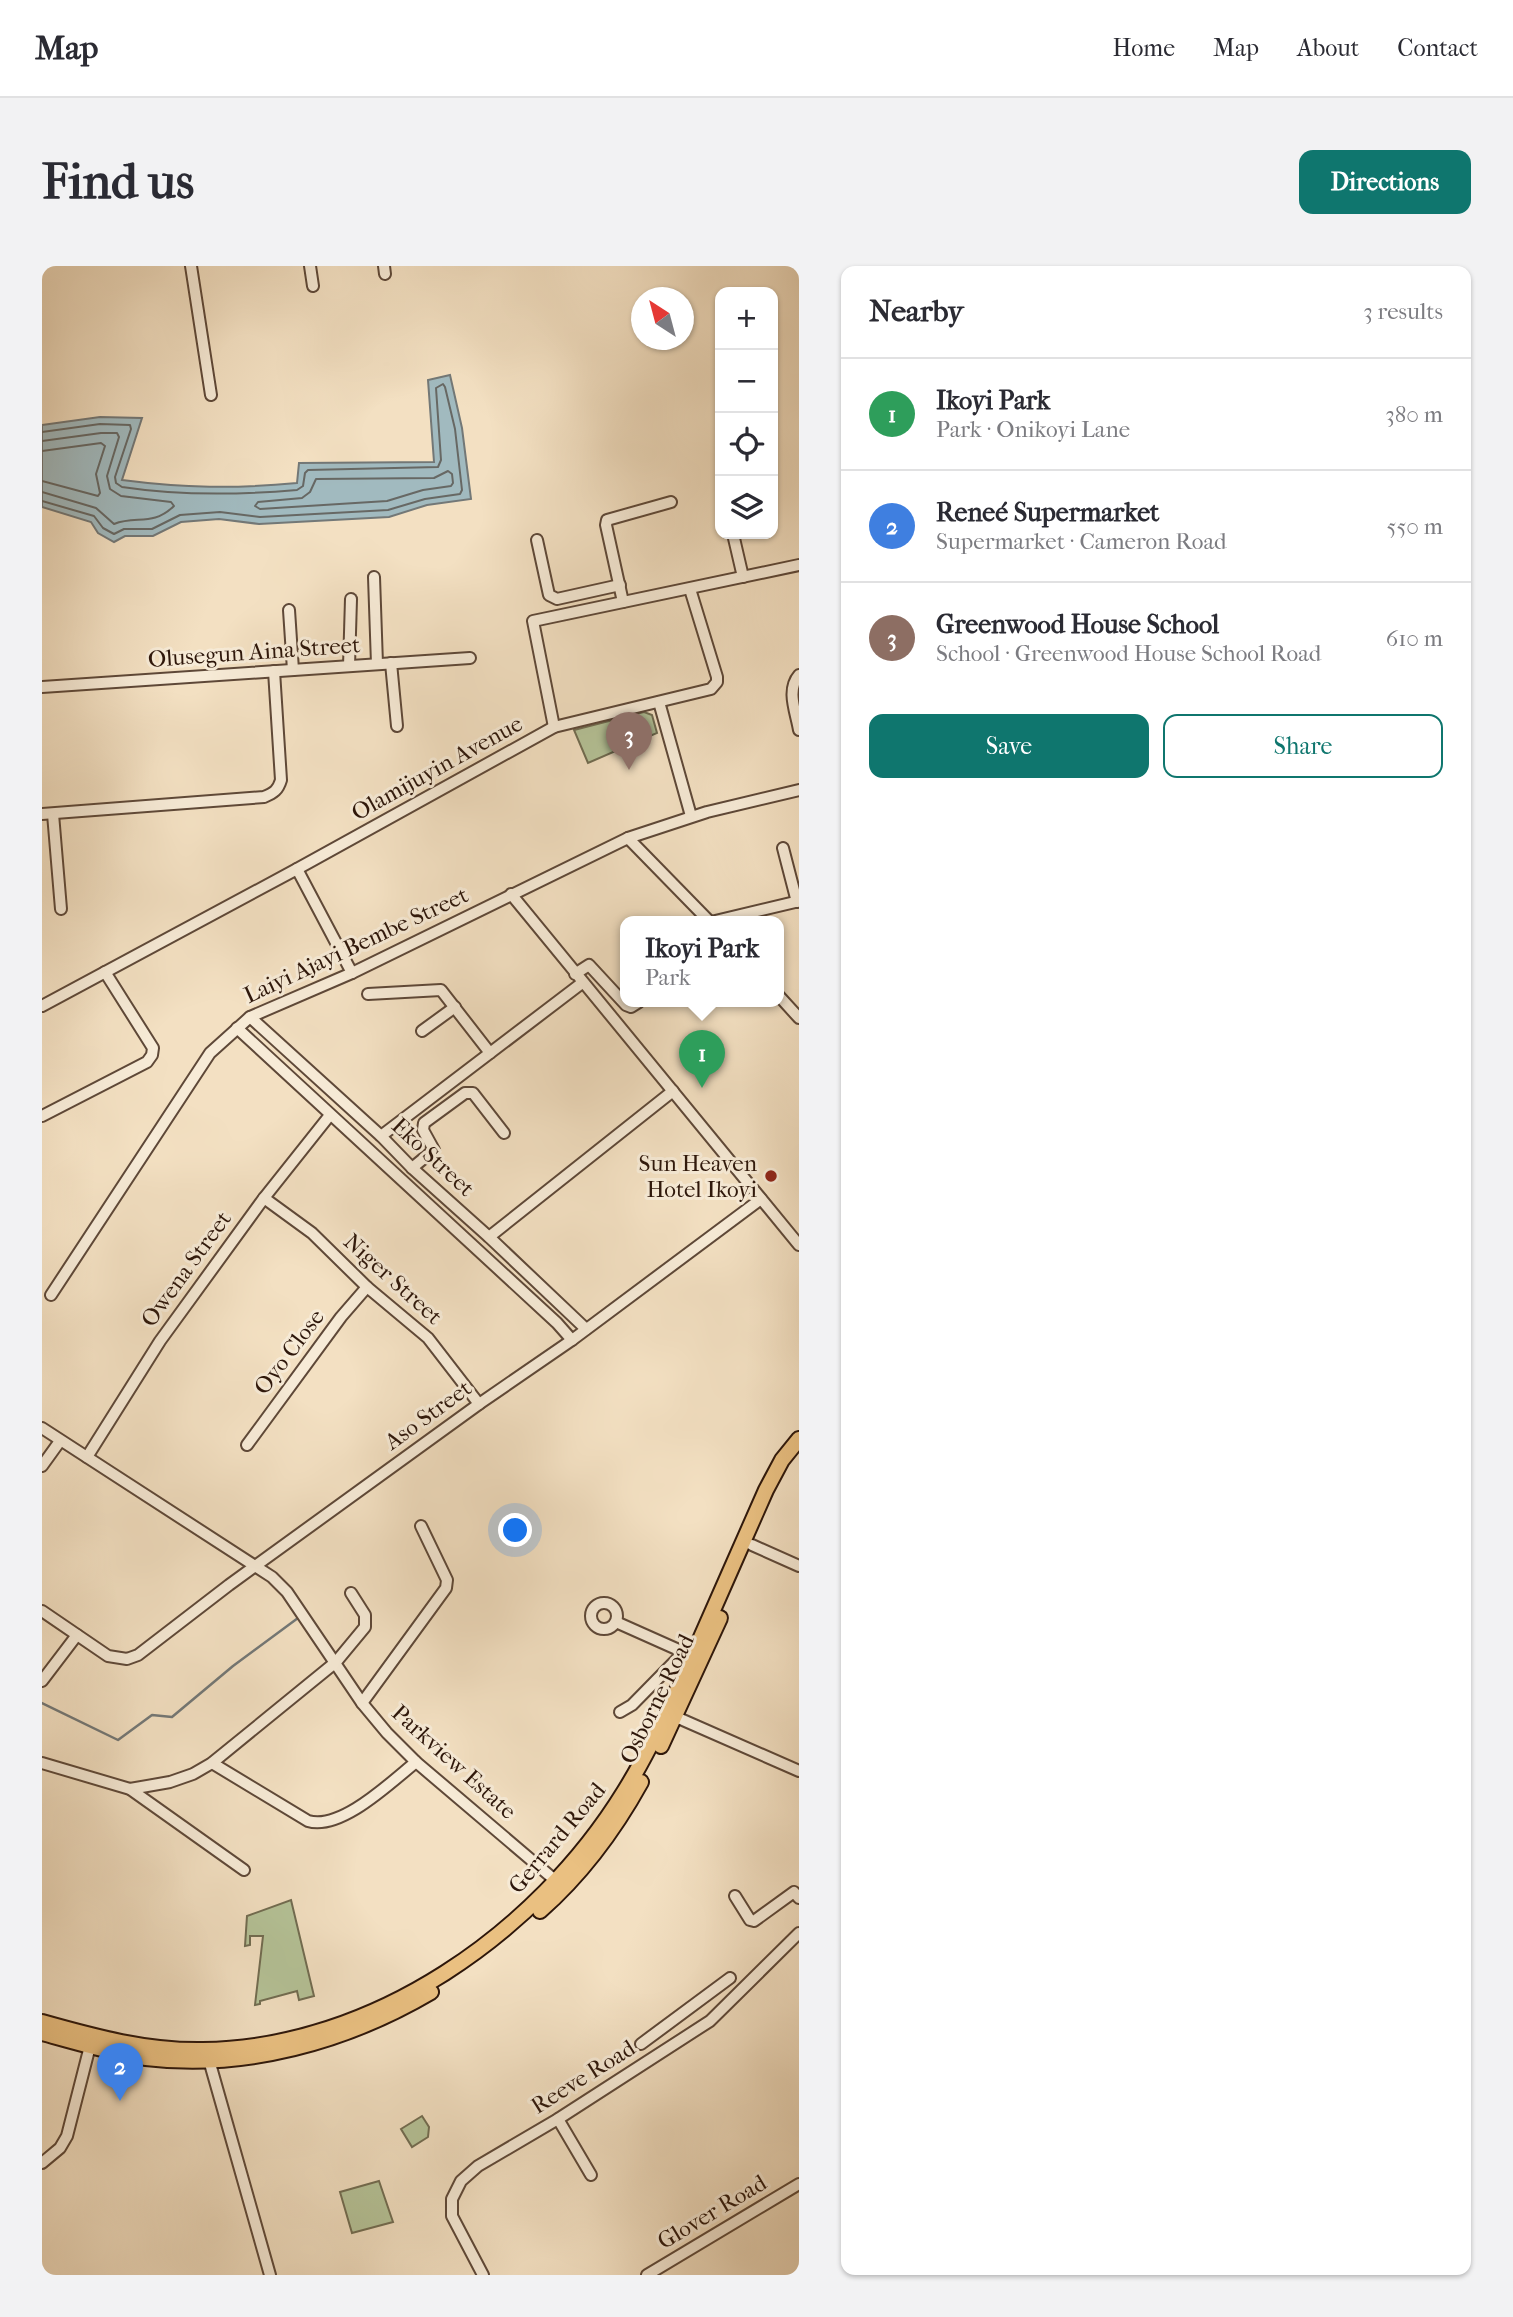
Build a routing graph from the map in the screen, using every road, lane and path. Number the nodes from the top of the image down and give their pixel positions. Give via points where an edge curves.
1 (191, 266) edge
2 (310, 266) edge
3 (313, 286) dead end
4 (211, 395) dead end
5 (671, 502) dead end
6 (734, 539) edge
7 (537, 540) dead end
8 (799, 565) edge
9 (374, 577) dead end
10 (743, 577) junction
11 (620, 585) junction
12 (690, 589) junction
13 (351, 599) dead end
14 (624, 602) junction
15 (289, 610) dead end
16 (470, 658) dead end
17 (391, 663) junction
18 (377, 664) junction
19 (349, 666) junction
20 (293, 670) junction
21 (274, 671) junction
22 (799, 675) edge
23 (42, 687) edge
24 (659, 702) junction
25 (397, 726) dead end
26 (554, 727) junction
27 (799, 730) edge
28 (799, 790) edge
29 (47, 814) edge
30 (691, 816) junction
31 (628, 838) junction
32 (783, 848) dead end
33 (297, 869) junction
34 (511, 894) junction
35 (798, 902) edge
36 (61, 909) dead end
37 (704, 916) edge
38 (736, 916) edge
39 (105, 972) junction
40 (352, 973) junction
41 (579, 978) junction
42 (368, 994) dead end
43 (620, 999) edge
44 (784, 1001) edge
45 (42, 1006) edge
46 (455, 1007) junction
47 (250, 1017) junction
48 (799, 1017) edge
49 (237, 1028) junction
50 (422, 1031) dead end
51 (490, 1053) junction
52 (673, 1091) junction
53 (330, 1115) junction
54 (42, 1116) edge
55 (504, 1133) dead end
56 (381, 1136) junction
57 (412, 1168) junction
58 (264, 1198) junction
59 (761, 1199) junction
60 (489, 1237) junction
61 (799, 1245) edge
62 (368, 1287) junction
63 (51, 1295) dead end
64 (586, 1329) junction
65 (572, 1340) junction
66 (479, 1404) junction
67 (42, 1428) edge
68 (799, 1439) edge
69 (60, 1441) junction
70 (247, 1444) dead end
71 (799, 1454) edge
72 (87, 1457) junction
73 (42, 1466) edge
74 (421, 1526) dead end
75 (752, 1545) junction
76 (257, 1566) junction
77 (799, 1566) edge
78 (351, 1593) dead end
79 (42, 1611) edge
80 (616, 1622) dead end
81 (77, 1634) junction
82 (688, 1654) junction
83 (336, 1662) junction
84 (42, 1681) edge
85 (362, 1703) junction
86 (620, 1712) dead end
87 (676, 1717) junction
88 (416, 1762) junction
89 (42, 1763) edge
90 (212, 1763) junction
91 (799, 1772) edge
92 (130, 1789) junction
93 (244, 1870) dead end
94 (556, 1881) junction
95 (797, 1891) edge
96 (735, 1896) dead end
97 (799, 1933) edge
98 (730, 1978) dead end
99 (695, 2004) junction
100 (710, 2021) junction
101 (42, 2022) edge
102 (42, 2033) edge
103 (641, 2045) dead end
104 (90, 2046) junction
105 (209, 2060) junction
106 (558, 2119) junction
107 (42, 2163) edge
108 (591, 2175) dead end
109 (799, 2184) edge
110 (270, 2275) edge
111 (483, 2275) edge
112 (647, 2275) edge

1 - 4 street
2 - 3 street
5 - 11 street via 607,520
6 - 10 street
7 - 11 street via 552,597
8 - 10 street
9 - 18 street
10 - 12 street
11 - 14 street
12 - 14 street
12 - 24 street, Olamijuyin Avenue via 717,682 707,692
13 - 19 street
14 - 26 street via 533,621
15 - 20 street
16 - 17 street, Olusegun Aina Street
17 - 18 street, Olusegun Aina Street
17 - 25 street
18 - 19 street, Olusegun Aina Street
19 - 20 street, Olusegun Aina Street
20 - 21 street, Olusegun Aina Street
21 - 23 street, Olusegun Aina Street
21 - 29 street via 281,780 272,794
22 - 27 street via 792,691
24 - 26 street, Olamijuyin Avenue
24 - 30 street
26 - 33 street, Olamijuyin Avenue
28 - 30 street, Laiyi Ajayi Bembe Street
29 - 36 street
30 - 31 street, Laiyi Ajayi Bembe Street
31 - 34 street, Laiyi Ajayi Bembe Street
31 - 37 street
32 - 35 street
33 - 39 street, Olamijuyin Avenue
33 - 40 street
34 - 40 street, Laiyi Ajayi Bembe Street
34 - 41 street
35 - 38 street
39 - 45 street, Olamijuyin Avenue
39 - 54 street via 153,1048 152,1055 147,1062
40 - 47 street, Laiyi Ajayi Bembe Street
41 - 43 street via 589,965
41 - 51 street
41 - 52 street
42 - 46 street via 439,989
44 - 48 street
46 - 50 street
46 - 51 street
47 - 49 street, Laiyi Ajayi Bembe Street
47 - 56 street, Eko Street
49 - 53 street, Eko Street
49 - 63 street, Laiyi Ajayi Bembe Street via 211,1053
51 - 56 street
52 - 59 street
52 - 60 street
53 - 58 street, Owena Street
53 - 65 street, Eko Street
55 - 57 street via 473,1093 465,1093 424,1123 434,1150
56 - 57 street, Eko Street
57 - 60 street, Eko Street
58 - 62 street, Niger Street via 312,1233
58 - 72 street, Owena Street via 160,1340
59 - 61 street
59 - 64 street, Aso Street
60 - 64 street, Eko Street
62 - 66 street, Niger Street via 428,1338
62 - 70 street, Oyo Close
64 - 65 street, Aso Street
65 - 66 street, Aso Street
66 - 76 street, Aso Street
67 - 69 street, Parkview Estate
68 - 82 main road, Gerrard Road via 766,1490
69 - 72 street, Parkview Estate
69 - 73 street
71 - 75 main road, Osborne Road via 785,1473
72 - 76 street, Parkview Estate
74 - 85 street via 447,1580 446,1588
75 - 77 street
75 - 87 main road, Osborne Road
76 - 81 street, Aso Street via 138,1655 127,1659 108,1656
76 - 83 street, Parkview Estate via 287,1592
78 - 83 street via 365,1615 365,1627
79 - 81 street
80 - 82 street
81 - 84 street
82 - 86 street
82 - 94 main road, Gerrard Road via 665,1716 623,1794
83 - 85 street, Parkview Estate
83 - 90 street
85 - 88 street, Parkview Estate
87 - 91 street
87 - 105 main road, Osborne Road via 632,1799 587,1861 544,1907 477,1963 405,2007 339,2035 289,2050
88 - 90 street via 366,1801 318,1824
88 - 94 street, Parkview Estate
89 - 92 street
90 - 92 street via 170,1782
92 - 93 street
94 - 101 main road, Gerrard Road via 491,1940 425,1985 355,2018 299,2036 245,2047 179,2050 125,2044
95 - 96 street via 754,1921
97 - 100 street, Reeve Road
98 - 99 street
99 - 100 street
99 - 103 street
100 - 106 street, Reeve Road
102 - 104 main road, Osborne Road
104 - 105 main road, Osborne Road via 143,2057
104 - 107 street via 67,2136
105 - 110 street
106 - 108 street
106 - 111 street, Reeve Road via 478,2166 455,2191 454,2223
109 - 112 street, Glover Road

